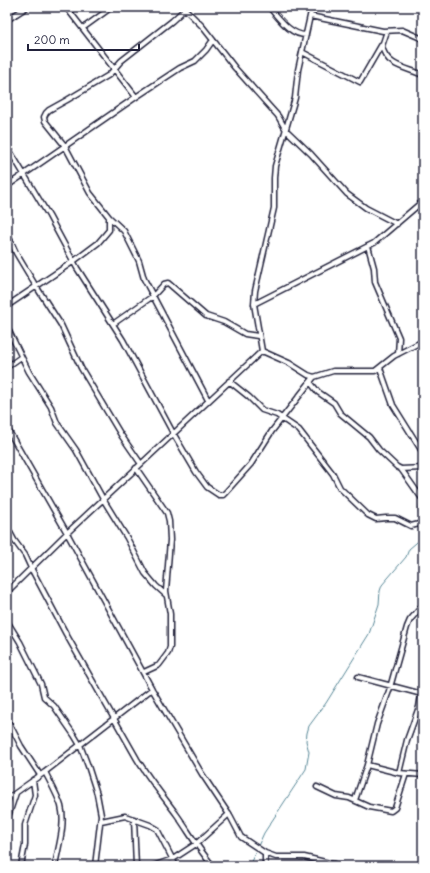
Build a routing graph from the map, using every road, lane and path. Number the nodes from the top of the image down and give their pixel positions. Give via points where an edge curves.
1 (26, 7) edge
2 (66, 7) edge
3 (112, 7) edge
4 (269, 7) edge
5 (312, 7) edge
6 (184, 8) edge
7 (310, 16) junction
8 (7, 20) edge
9 (83, 28) junction
10 (387, 31) junction
11 (306, 35) junction
12 (423, 39) edge
13 (213, 40) junction
14 (382, 44) junction
15 (302, 52) junction
16 (114, 70) junction
17 (423, 75) edge
18 (136, 97) junction
19 (286, 130) junction
20 (7, 146) edge
21 (65, 146) junction
22 (24, 174) junction
23 (7, 186) edge
24 (423, 201) edge
25 (110, 217) junction
26 (397, 224) junction
27 (7, 233) edge
28 (368, 246) junction
29 (74, 261) junction
30 (36, 286) junction
31 (153, 296) junction
32 (254, 304) junction
33 (7, 306) edge
34 (113, 324) junction
35 (7, 326) edge
36 (258, 336) junction
37 (423, 341) edge
38 (262, 351) junction
39 (398, 354) junction
40 (21, 357) junction
41 (7, 367) edge
42 (380, 368) junction
43 (314, 377) junction
44 (229, 381) junction
45 (310, 382) junction
46 (208, 400) junction
47 (282, 418) junction
48 (7, 428) edge
49 (173, 433) junction
50 (423, 453) edge
51 (141, 464) junction
52 (136, 468) junction
53 (423, 468) edge
54 (401, 469) junction
55 (104, 499) junction
56 (423, 501) edge
57 (423, 514) edge
58 (423, 523) edge
59 (7, 527) edge
60 (67, 533) junction
61 (31, 568) junction
62 (7, 592) edge
63 (166, 595) junction
64 (423, 605) edge
65 (7, 621) edge
66 (144, 672) junction
67 (358, 677) dead end
68 (423, 683) edge
69 (391, 686) junction
70 (152, 689) junction
71 (422, 694) edge
72 (7, 718) edge
73 (114, 719) junction
74 (80, 745) junction
75 (367, 764) junction
76 (45, 772) junction
77 (399, 773) junction
78 (406, 774) junction
79 (40, 775) junction
80 (423, 776) edge
81 (32, 780) junction
82 (317, 787) dead end
83 (16, 792) junction
84 (7, 799) edge
85 (355, 800) junction
86 (229, 814) junction
87 (134, 819) junction
88 (7, 820) edge
89 (101, 821) junction
90 (196, 844) junction
91 (265, 854) junction
92 (173, 859) junction
93 (21, 866) edge
94 (55, 866) edge
95 (95, 866) edge
96 (136, 866) edge
97 (153, 866) edge
98 (176, 866) edge
99 (213, 866) edge
100 (265, 866) edge
101 (342, 866) edge

1 - 8 street
2 - 9 street
3 - 9 street
4 - 11 street via 293,32
5 - 7 street
6 - 13 street
6 - 16 street via 172,21 121,61
7 - 10 street
7 - 11 street
9 - 16 street
10 - 12 street via 402,30
10 - 14 street
11 - 15 street
13 - 18 street via 195,61
13 - 19 street via 278,116
14 - 15 street via 360,82
14 - 17 street via 384,52 396,65
15 - 19 street via 295,98
16 - 18 street
16 - 21 street via 44,114 45,121
18 - 21 street
19 - 26 street via 347,194 366,208
19 - 32 street via 275,166 274,208
20 - 22 street
21 - 22 street
21 - 25 street via 87,189
22 - 23 street
22 - 29 street
24 - 26 street
25 - 29 street via 108,232 96,245
25 - 31 street via 125,233
26 - 28 street
27 - 30 street
28 - 32 street
28 - 39 street via 376,284 399,338
29 - 30 street
29 - 34 street
30 - 33 street
30 - 51 street via 61,325 81,368
31 - 34 street
31 - 36 street via 164,284 169,284 206,316 224,322 245,334
31 - 46 street
32 - 36 street
34 - 49 street
35 - 40 street
36 - 38 street
37 - 39 street
38 - 43 street
38 - 44 street
39 - 42 street
40 - 41 street
40 - 55 street via 51,407 57,423
42 - 43 street via 366,372 330,372
42 - 50 street via 393,405
43 - 45 street
44 - 46 street
44 - 47 street via 262,410
45 - 47 street
45 - 54 street
46 - 49 street
47 - 49 street via 251,464 221,495 214,493 205,484
47 - 58 street via 299,430 333,474 342,491 368,515 376,519 395,518 411,526
48 - 60 street
49 - 51 street
51 - 52 street
52 - 55 street
52 - 63 street via 169,518 170,546
53 - 54 street
54 - 56 street
55 - 60 street
55 - 63 street via 128,538 146,576
56 - 57 street
59 - 61 street
60 - 61 street
60 - 66 street
61 - 62 street
61 - 73 street
63 - 66 street via 170,614 169,650 159,665
64 - 69 street via 407,627
65 - 74 street via 41,684 44,698 60,714
66 - 70 street
67 - 69 street
68 - 71 street
69 - 71 street
69 - 75 street
70 - 73 street
70 - 86 street via 205,779
71 - 77 street
72 - 79 street
73 - 74 street
73 - 90 street via 149,779
74 - 76 street
74 - 89 street via 99,802
75 - 77 street
75 - 85 street
76 - 79 street
76 - 94 street via 62,809
77 - 78 street
78 - 80 street
78 - 85 street via 393,811 371,808
79 - 81 street
81 - 83 street
81 - 93 street via 35,795 25,825
82 - 85 street via 336,796
83 - 84 street
83 - 88 street
86 - 90 street
86 - 91 street via 240,837
87 - 89 street via 121,816
87 - 92 street via 155,827
87 - 96 street
89 - 95 street
90 - 92 street
90 - 99 street
91 - 100 street
91 - 101 street via 276,857 304,857
92 - 97 street
92 - 98 street

